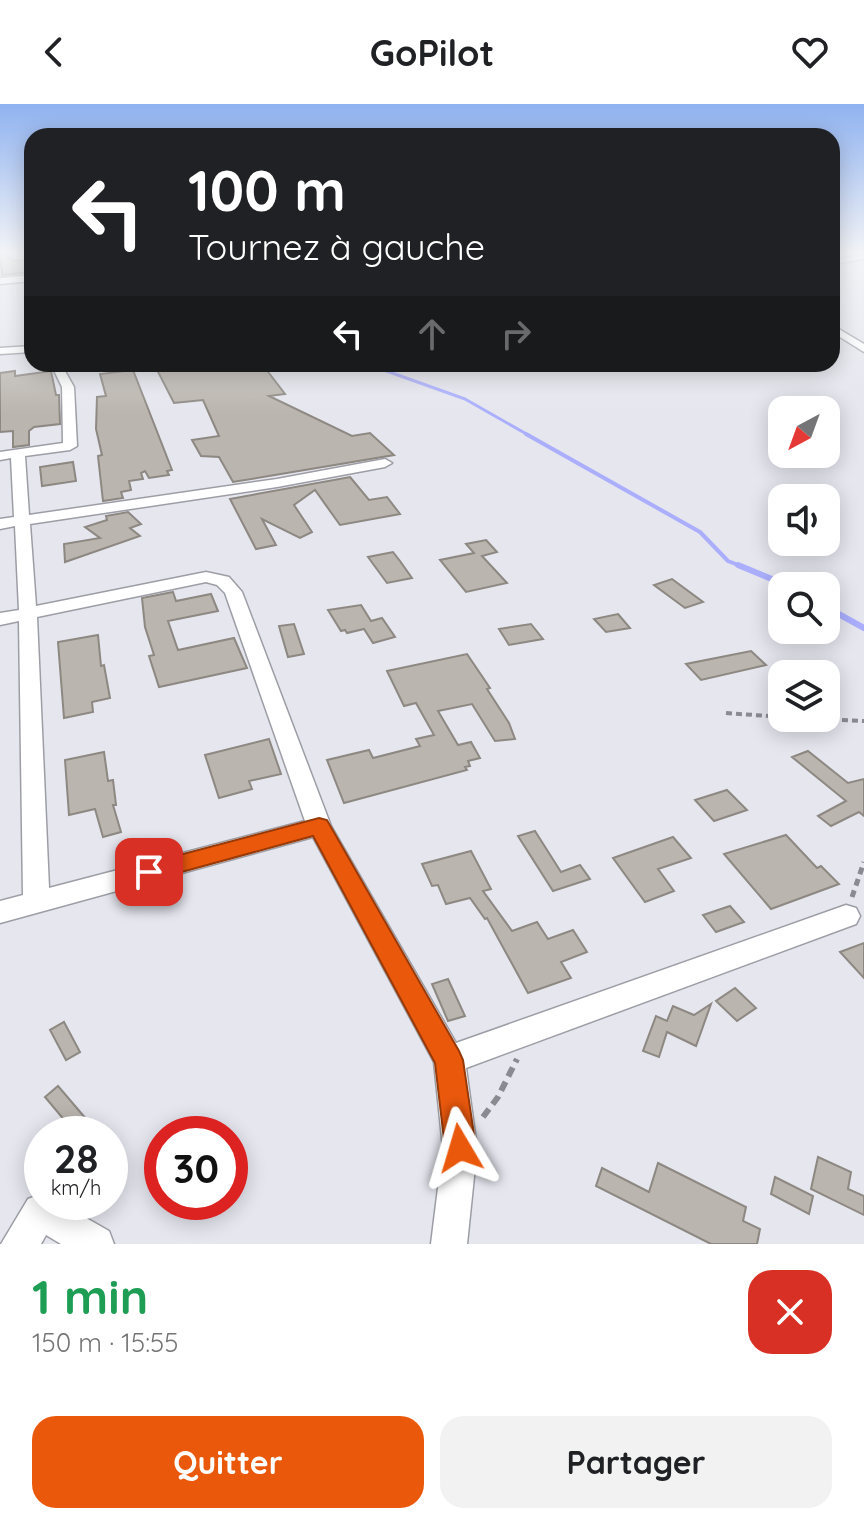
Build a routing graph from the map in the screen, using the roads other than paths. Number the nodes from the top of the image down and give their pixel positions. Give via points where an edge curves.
1 (849, 328) dead end
2 (840, 329) edge
3 (840, 333) edge
4 (864, 348) edge
5 (24, 350) edge
6 (0, 351) edge
7 (60, 372) edge
8 (9, 455) edge
9 (385, 463) dead end
10 (24, 521) junction
11 (0, 524) edge
12 (28, 615) junction
13 (0, 619) edge
14 (319, 826) junction
15 (36, 902) junction
16 (0, 912) edge
17 (846, 916) road end
18 (449, 1060) junction
19 (19, 1244) edge
20 (96, 1244) edge
21 (449, 1244) edge

1 - 2 street
3 - 4 street
5 - 6 street
7 - 8 street via 68,387 72,442 63,448
8 - 10 street
9 - 10 street
10 - 11 street
10 - 12 street
12 - 13 street
12 - 14 street via 206,577 223,581 233,592
12 - 15 street
14 - 15 street
14 - 18 street
15 - 16 street
17 - 18 street
18 - 21 street via 460,1148
19 - 20 street via 41,1212

